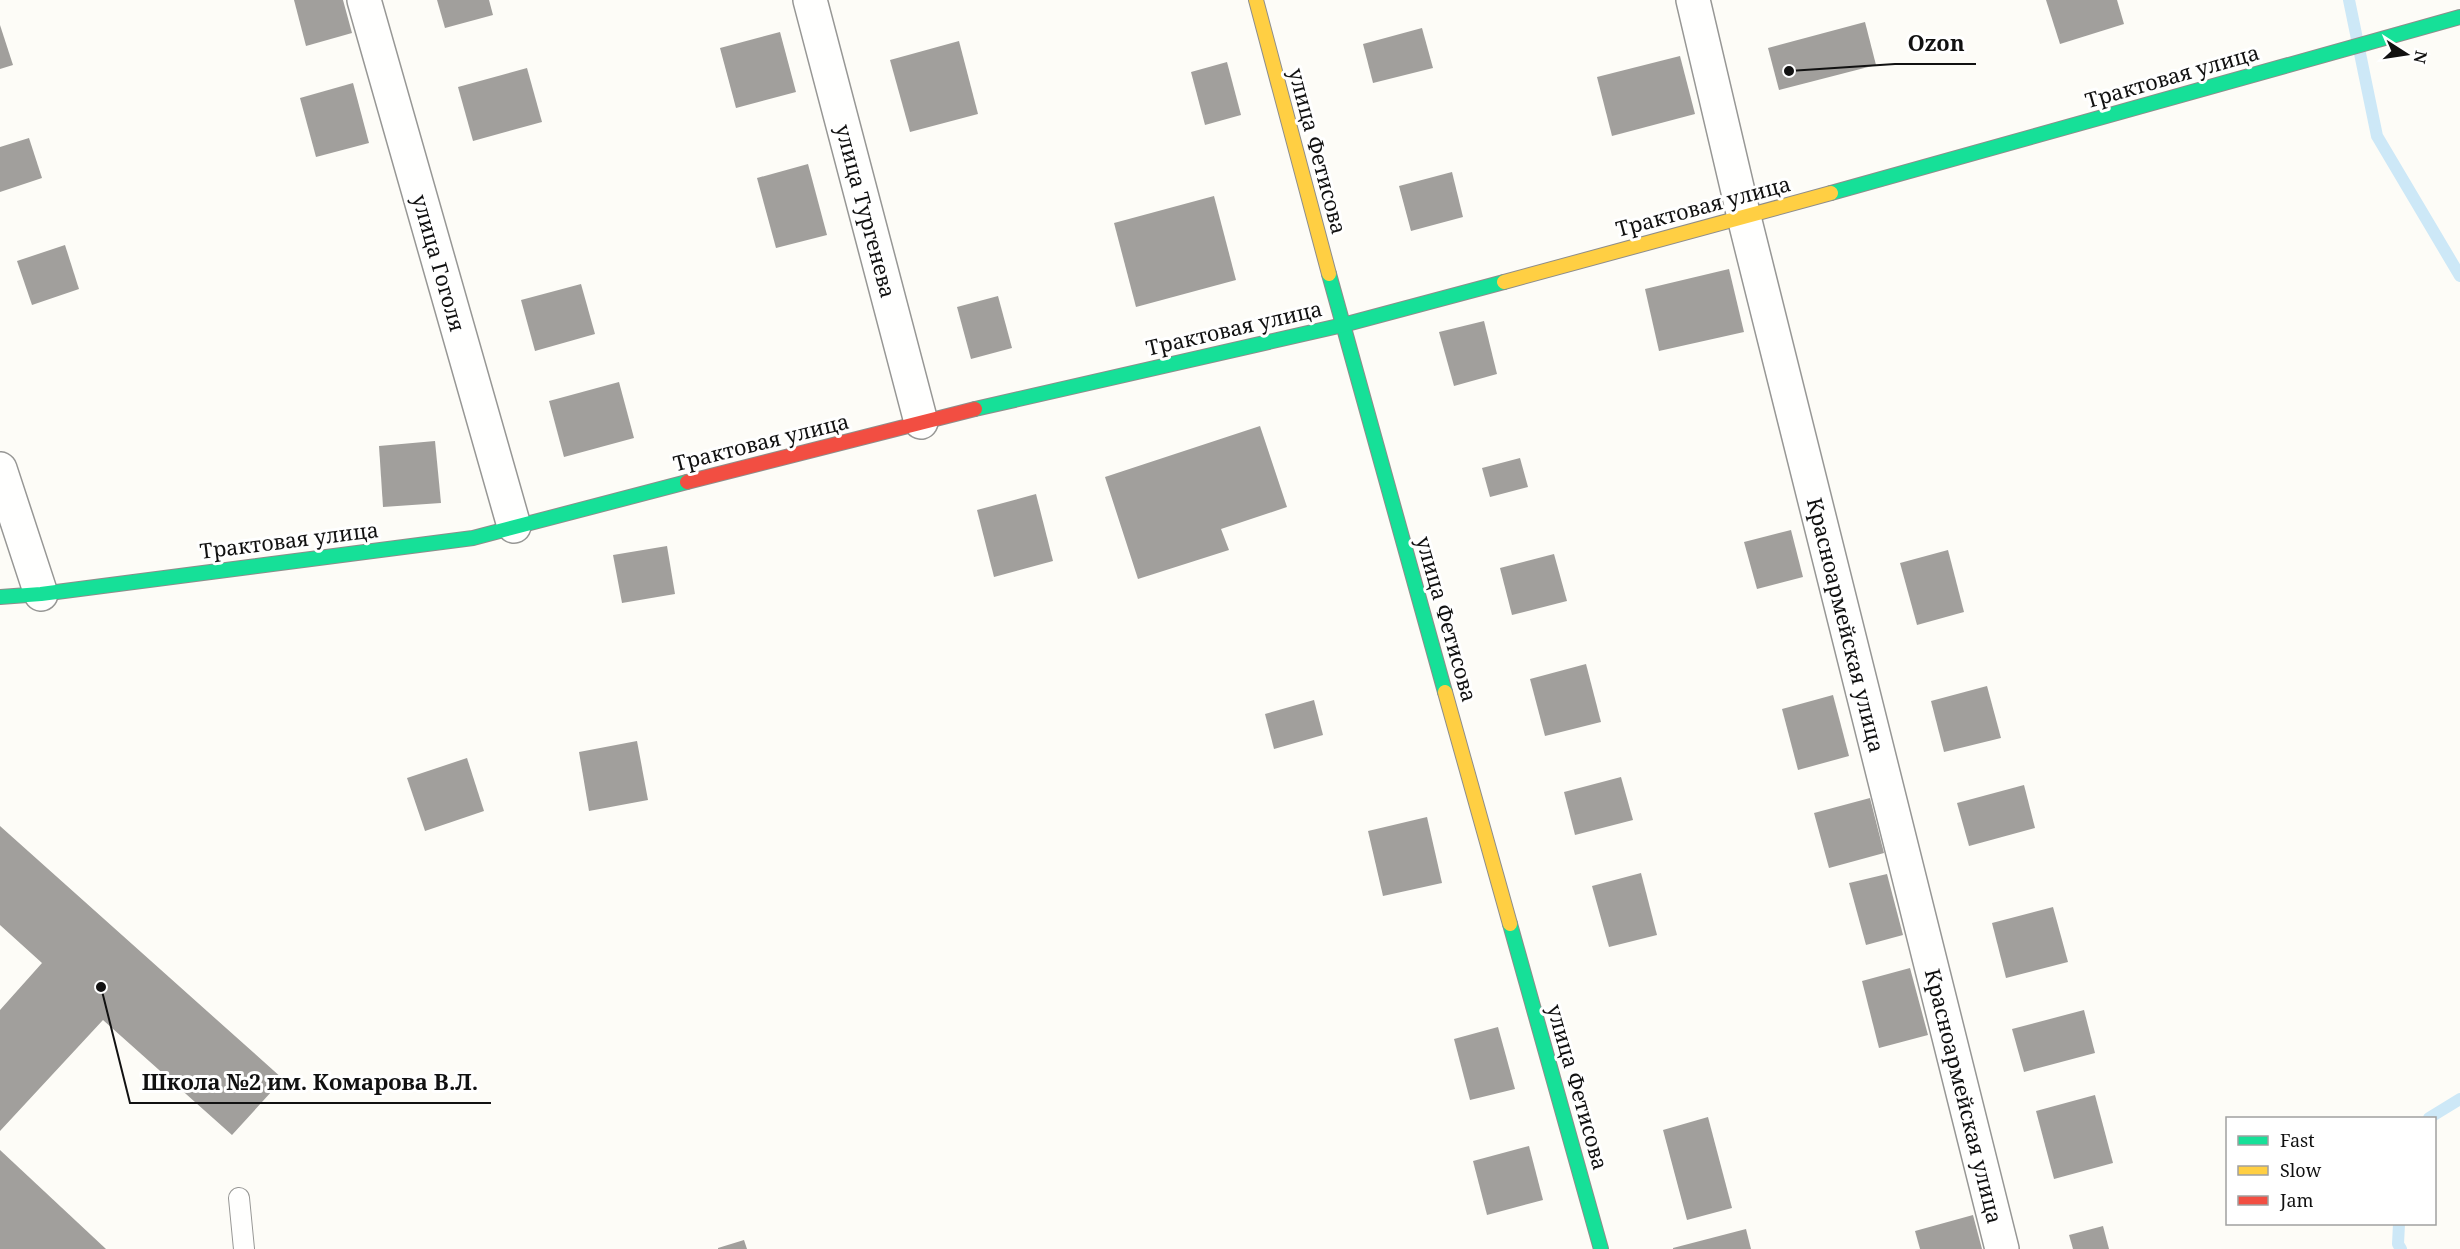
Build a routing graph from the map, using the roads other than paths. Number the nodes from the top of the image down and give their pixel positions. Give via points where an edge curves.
1 (364, 0) edge
2 (810, 0) edge
3 (1256, 0) edge
4 (1693, 0) edge
5 (2460, 17) edge
6 (1744, 217) junction
7 (1343, 325) junction
8 (921, 422) junction
9 (0, 469) edge
10 (514, 526) junction
11 (41, 594) junction
12 (0, 597) edge
13 (239, 1198) dead end
14 (244, 1249) edge
15 (1601, 1249) edge
16 (2002, 1249) edge

1 - 10 street, улица Гоголя
2 - 8 street, улица Тургенева
3 - 7 street, улица Фетисова
4 - 6 street, Красноармейская улица
5 - 6 street, Трактовая улица
6 - 7 street, Трактовая улица
6 - 16 street, Красноармейская улица
7 - 8 street, Трактовая улица
7 - 15 street, улица Фетисова
8 - 10 street, Трактовая улица
9 - 11 street
10 - 11 street, Трактовая улица via 473,538
11 - 12 street, Трактовая улица
13 - 14 lane

